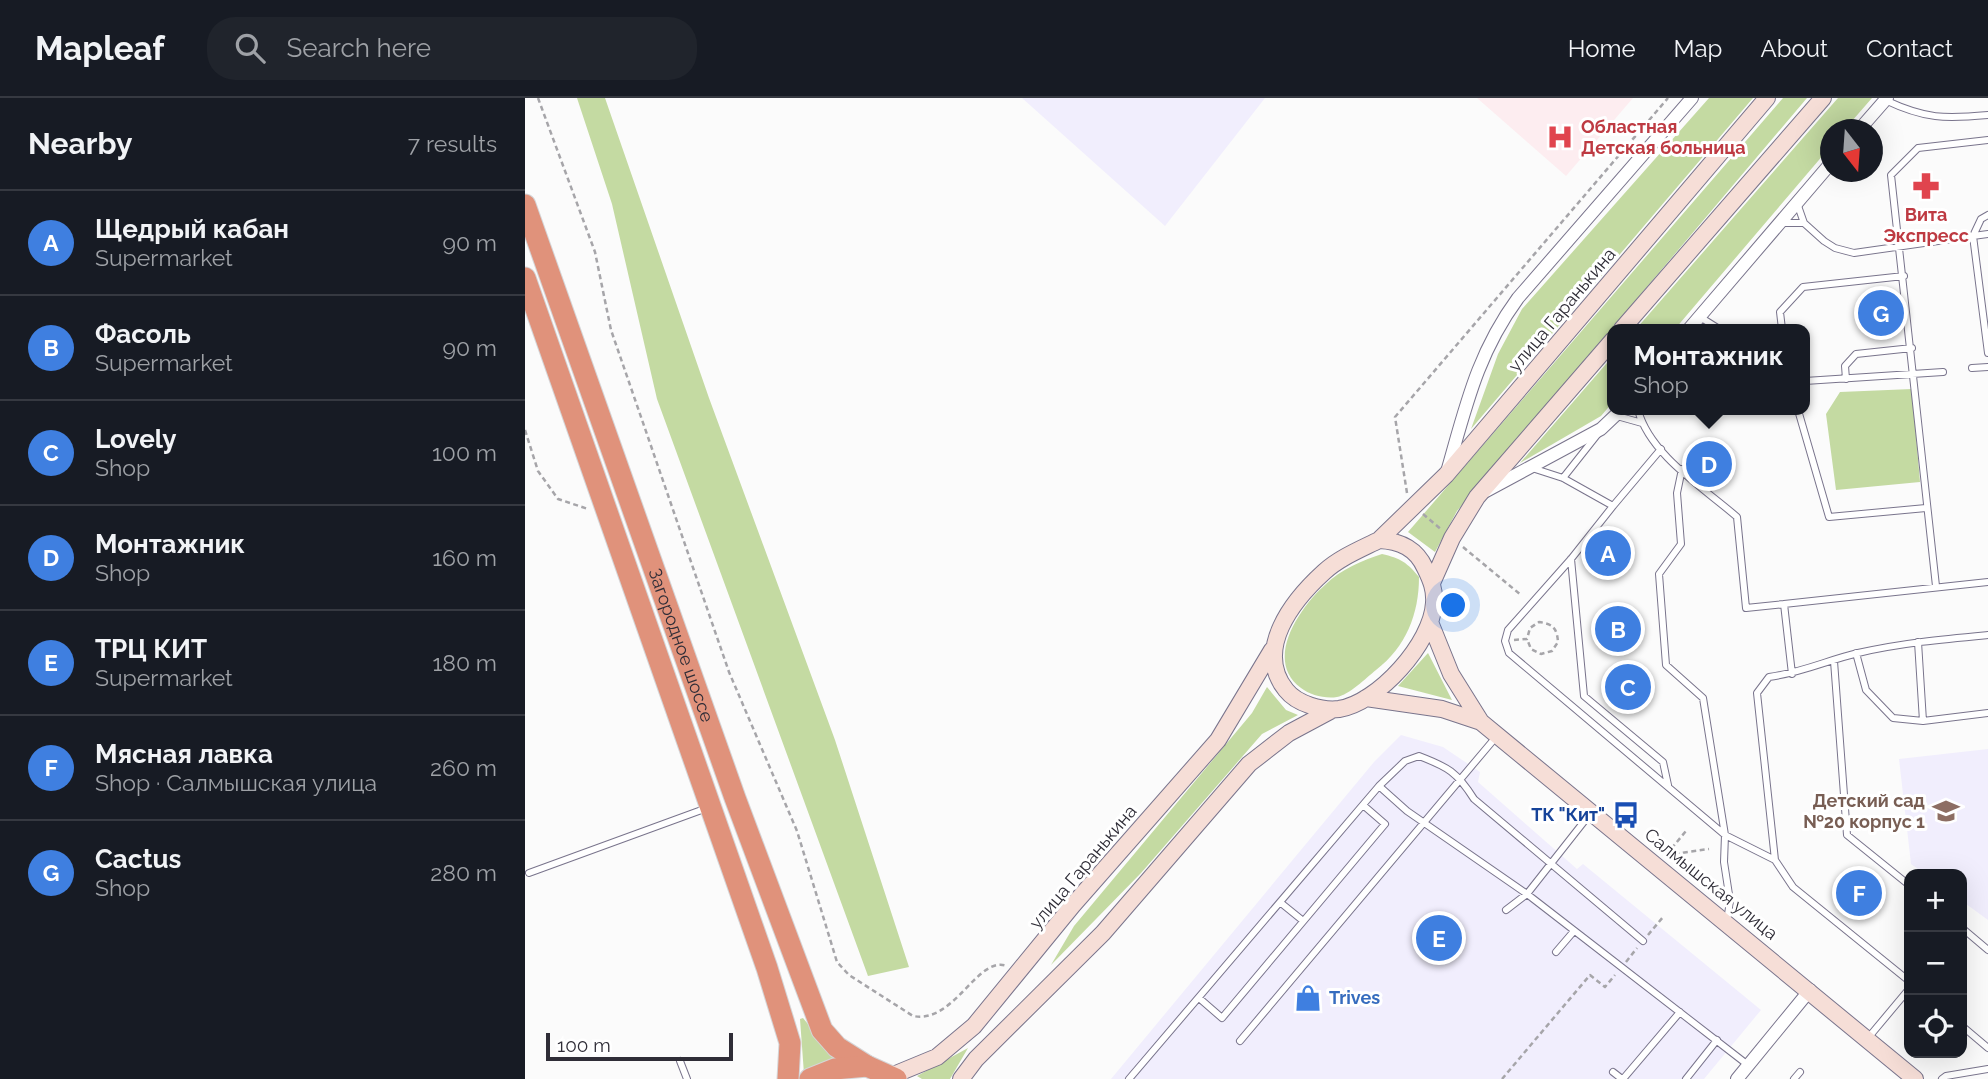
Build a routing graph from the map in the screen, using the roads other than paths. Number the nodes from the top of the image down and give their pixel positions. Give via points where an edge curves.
1 (1692, 98) edge
2 (1767, 98) edge
3 (1823, 98) edge
4 (1886, 99) edge
5 (1988, 114) edge
6 (1869, 119) edge
7 (1988, 140) edge
8 (1820, 175) edge
9 (1797, 201) junction
10 (525, 205) edge
11 (1988, 215) edge
12 (1778, 223) junction
13 (1804, 223) junction
14 (1988, 234) edge
15 (1973, 236) junction
16 (1900, 245) junction
17 (1904, 276) junction
18 (525, 278) edge
19 (1700, 317) junction
20 (1626, 324) edge
21 (1694, 324) edge
22 (1711, 324) edge
23 (1781, 324) edge
24 (1607, 347) edge
25 (1912, 348) junction
26 (1988, 354) edge
27 (1988, 367) edge
28 (1972, 369) dead end
29 (1943, 372) dead end
30 (1914, 375) junction
31 (1846, 379) junction
32 (1810, 382) edge
33 (1616, 415) edge
34 (1623, 415) edge
35 (1640, 415) edge
36 (1799, 415) edge
37 (1642, 423) junction
38 (1601, 429) junction
39 (1661, 449) junction
40 (1527, 467) junction
41 (1682, 469) junction
42 (1446, 475) junction
43 (1563, 478) junction
44 (1477, 497) junction
45 (1613, 506) junction
46 (1926, 508) junction
47 (1379, 540) junction
48 (1571, 559) junction
49 (1988, 582) edge
50 (1433, 583) junction
51 (1936, 586) junction
52 (1784, 604) junction
53 (1430, 622) junction
54 (1988, 635) edge
55 (1918, 642) junction
56 (1272, 650) junction
57 (1856, 653) junction
58 (1835, 661) junction
59 (1792, 674) junction
60 (1366, 698) junction
61 (1332, 710) junction
62 (1988, 713) edge
63 (1923, 721) junction
64 (1481, 722) junction
65 (1498, 736) junction
66 (1461, 778) junction
67 (1668, 785) junction
68 (1379, 786) junction
69 (1363, 805) junction
70 (712, 806) junction
71 (1592, 811) junction
72 (1425, 822) junction
73 (1725, 835) junction
74 (1775, 860) junction
75 (1552, 863) junction
76 (529, 873) dead end
77 (1904, 881) edge
78 (1527, 894) junction
79 (1281, 903) junction
80 (1506, 910) dead end
81 (1302, 920) junction
82 (1727, 923) junction
83 (1574, 931) junction
84 (1967, 932) edge
85 (1643, 941) dead end
86 (1988, 950) edge
87 (1556, 952) dead end
88 (1904, 977) edge
89 (1809, 990) junction
90 (1904, 995) edge
91 (1199, 998) junction
92 (1680, 1012) junction
93 (1967, 1030) edge
94 (1717, 1040) junction
95 (1867, 1040) junction
96 (1240, 1041) dead end
97 (1988, 1048) edge
98 (680, 1061) dead end
99 (1748, 1065) junction
100 (867, 1066) junction
101 (1988, 1069) edge
102 (1613, 1072) dead end
103 (1800, 1072) dead end
104 (894, 1077) edge
105 (687, 1079) edge
106 (788, 1079) edge
107 (810, 1079) edge
108 (961, 1079) edge
109 (1129, 1079) edge
110 (1623, 1079) edge
111 (1686, 1079) edge
112 (1737, 1079) edge
113 (1794, 1079) edge
114 (1915, 1079) edge
115 (1943, 1079) edge

1 - 42 street via 1495,330 1478,366
2 - 42 main road, улица Гаранькина
3 - 20 main road
4 - 5 lane via 1906,110 1945,119
4 - 6 street
7 - 16 lane via 1918,148 1891,175
8 - 9 street
9 - 12 street
9 - 13 lane
10 - 100 highway, Загородное шоссе via 804,988 821,1030 837,1047
11 - 15 lane
12 - 13 lane
12 - 19 street
13 - 16 lane via 1835,248 1854,253
14 - 15 lane
15 - 16 lane
15 - 26 lane
16 - 17 lane
17 - 23 lane via 1803,287 1780,312
17 - 25 lane
18 - 70 highway, Загородное шоссе
19 - 21 street
19 - 22 lane
24 - 44 main road
25 - 30 lane
25 - 31 lane via 1857,354 1845,366
27 - 28 lane
29 - 30 lane
30 - 31 lane
30 - 46 lane
31 - 32 lane
33 - 38 street
34 - 37 lane
35 - 37 lane
36 - 46 lane via 1829,517
37 - 39 lane
38 - 40 street
38 - 43 lane
39 - 41 lane
39 - 45 lane
40 - 43 lane
40 - 44 street
41 - 52 lane via 1737,517 1746,608
41 - 73 lane via 1677,493 1681,544 1659,574 1666,666 1703,698
42 - 47 main road, улица Гаранькина
43 - 45 lane
44 - 50 main road via 1452,538
45 - 48 lane
46 - 51 lane
47 - 50 main road via 1395,540 1412,549
47 - 56 main road via 1325,570 1301,595
48 - 67 lane via 1584,696 1663,762
48 - 67 lane via 1508,629 1509,653
49 - 51 lane
50 - 53 main road
51 - 52 lane
52 - 59 lane
53 - 60 main road via 1416,649
53 - 64 main road, Салмышская улица via 1451,674
54 - 55 lane
55 - 57 lane
55 - 63 lane
56 - 61 main road via 1274,673 1288,692 1307,705
56 - 104 main road, улица Гаранькина via 1218,740 1020,971 957,1042
57 - 58 lane
57 - 63 lane via 1866,690 1893,718
58 - 59 lane
58 - 77 lane via 1847,835
59 - 74 lane via 1769,677 1757,693
60 - 61 main road
60 - 64 main road, Салмышская улица via 1442,709
61 - 108 main road via 1289,733 1249,764 1103,933
62 - 63 lane
64 - 65 main road, Салмышская улица
65 - 66 lane
65 - 71 main road, Салмышская улица
66 - 68 lane via 1419,755 1405,761
66 - 72 lane
66 - 75 lane via 1475,799
67 - 73 lane
68 - 69 lane
68 - 72 lane
69 - 79 lane
69 - 81 lane via 1385,824
70 - 76 lane
70 - 106 highway, Загородное шоссе via 785,1024
71 - 75 lane
71 - 82 main road, Салмышская улица
72 - 78 lane
72 - 96 lane
73 - 74 lane
73 - 82 lane
74 - 88 lane via 1793,887
75 - 78 lane
75 - 85 lane
78 - 80 lane
78 - 83 lane
79 - 81 lane
79 - 91 lane
81 - 91 lane via 1222,1018
82 - 89 main road, Салмышская улица
83 - 87 lane
83 - 92 lane
84 - 86 lane
89 - 95 main road, Салмышская улица
89 - 99 street
90 - 95 lane
91 - 109 lane
92 - 94 lane
92 - 110 lane
93 - 97 lane
94 - 99 lane
94 - 111 lane
95 - 114 main road, Салмышская улица
98 - 105 lane
99 - 112 street
100 - 104 highway, Загородное шоссе
100 - 107 highway, Загородное шоссе via 835,1069
101 - 115 lane
102 - 110 lane
103 - 113 lane

